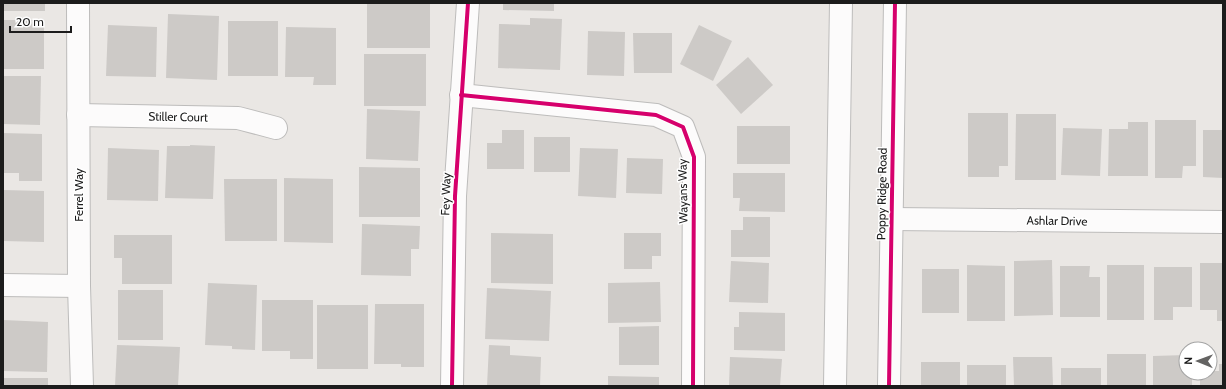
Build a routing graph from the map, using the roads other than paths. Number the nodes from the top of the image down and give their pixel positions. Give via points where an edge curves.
1 (78, 3) edge
2 (468, 3) edge
3 (841, 3) edge
4 (895, 3) edge
5 (461, 95) junction
6 (78, 115) junction
7 (276, 128) dead end
8 (892, 219) junction
9 (1223, 222) edge
10 (3, 285) edge
11 (79, 286) junction
12 (82, 386) edge
13 (452, 386) edge
14 (693, 386) edge
15 (835, 386) edge
16 (889, 386) edge

1 - 6 street, Ferrel Way
2 - 5 street, Fey Way
3 - 15 street
4 - 8 street, Poppy Ridge Road
5 - 13 street, Fey Way via 455,196
5 - 14 street, Wayans Way via 656,115 683,127 694,157
6 - 7 street, Stiller Court via 238,118
6 - 11 street, Ferrel Way
8 - 9 street, Ashlar Drive
8 - 16 street, Poppy Ridge Road
10 - 11 street
11 - 12 street, Ferrel Way

